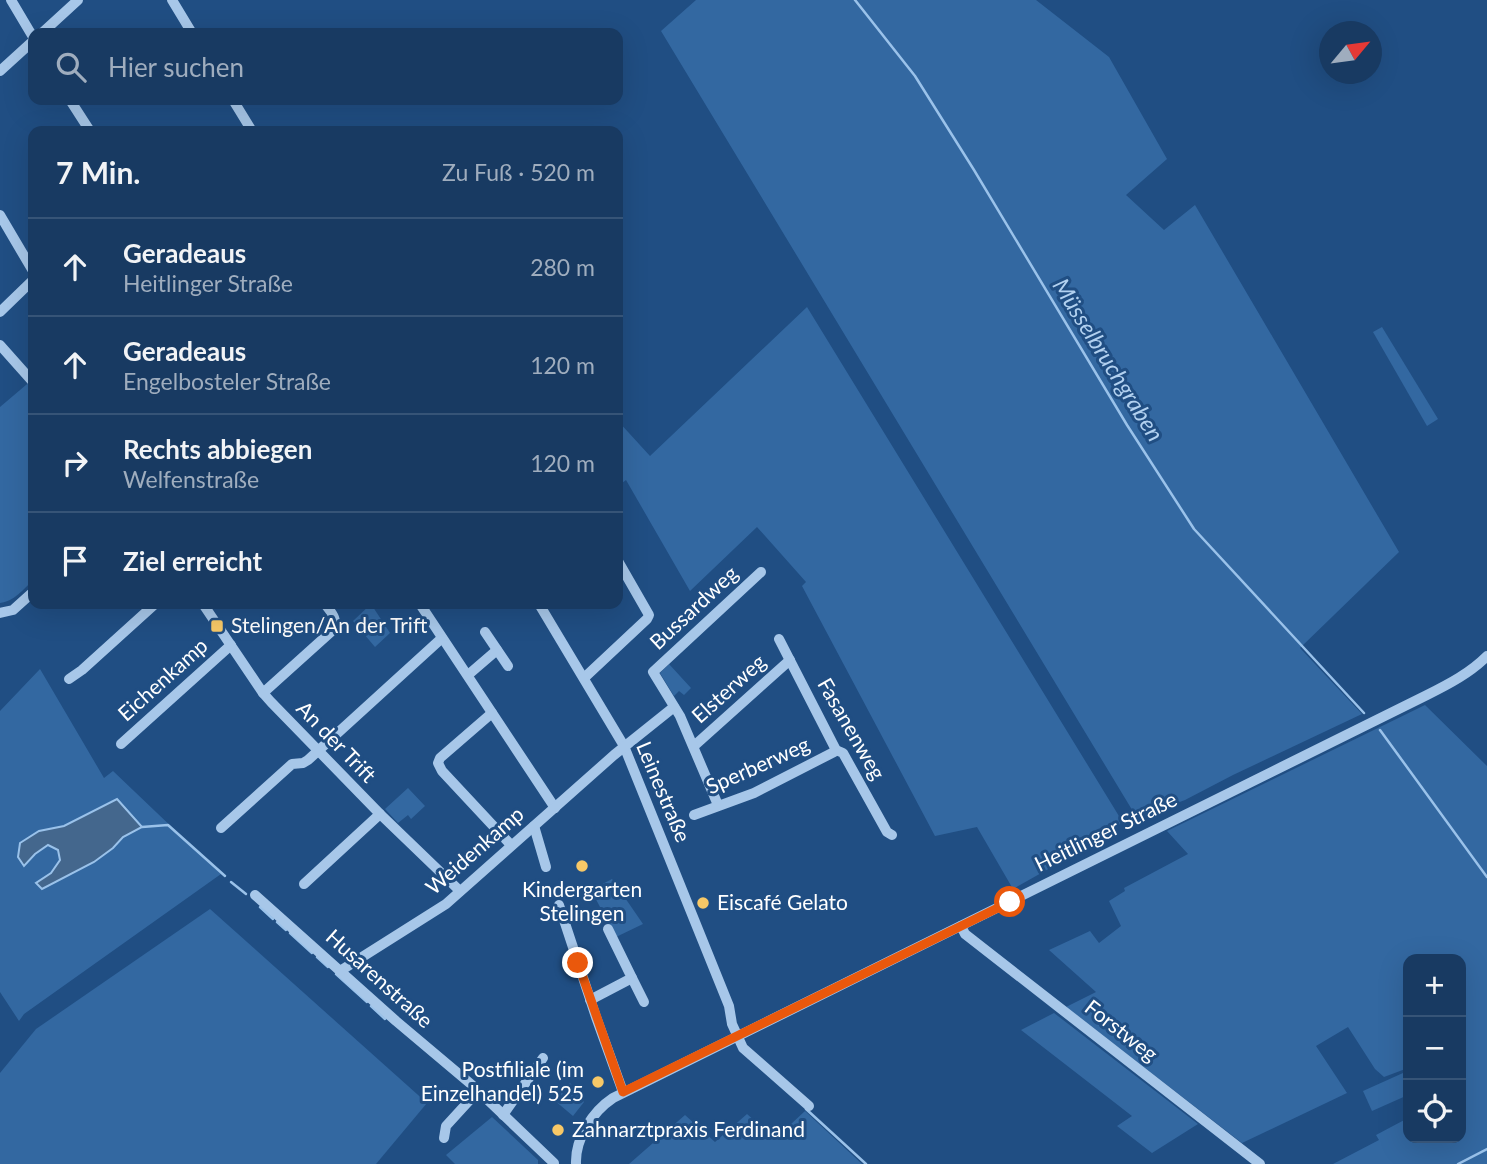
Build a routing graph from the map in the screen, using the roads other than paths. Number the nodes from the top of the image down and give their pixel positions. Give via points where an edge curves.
1 (11, 0) edge
2 (78, 0) edge
3 (172, 0) edge
4 (47, 28) edge
5 (189, 28) edge
6 (28, 30) edge
7 (28, 44) edge
8 (0, 71) edge
9 (74, 105) edge
10 (236, 105) edge
11 (87, 126) edge
12 (249, 126) edge
13 (0, 215) edge
14 (28, 263) edge
15 (28, 286) edge
16 (0, 312) edge
17 (0, 345) edge
18 (28, 376) edge
19 (623, 570) edge
20 (761, 572) dead end
21 (28, 596) edge
22 (149, 609) edge
23 (206, 609) edge
24 (328, 609) edge
25 (423, 609) edge
26 (541, 609) edge
27 (0, 613) edge
28 (485, 632) dead end
29 (442, 638) junction
30 (779, 639) dead end
31 (231, 645) junction
32 (497, 650) junction
33 (1487, 656) edge
34 (790, 660) junction
35 (508, 667) dead end
36 (468, 675) junction
37 (584, 678) junction
38 (69, 679) dead end
39 (263, 693) junction
40 (674, 707) junction
41 (492, 713) junction
42 (121, 744) dead end
43 (624, 746) junction
44 (694, 746) junction
45 (836, 750) junction
46 (318, 751) junction
47 (718, 806) junction
48 (555, 808) junction
49 (380, 814) junction
50 (694, 815) dead end
51 (534, 825) junction
52 (221, 828) dead end
53 (892, 835) dead end
54 (510, 845) junction
55 (546, 867) dead end
56 (304, 884) dead end
57 (460, 891) junction
58 (256, 895) dead end
59 (559, 905) dead end
60 (961, 926) junction
61 (608, 929) dead end
62 (340, 971) junction
63 (632, 978) junction
64 (590, 1000) junction
65 (643, 1002) dead end
66 (741, 1034) junction
67 (543, 1058) dead end
68 (478, 1091) junction
69 (623, 1092) junction
70 (808, 1106) dead end
71 (503, 1115) junction
72 (444, 1138) dead end
73 (576, 1162) edge
74 (554, 1163) edge
75 (1260, 1164) edge

1 - 6 street
2 - 4 street
3 - 5 street
7 - 8 street
9 - 11 street
10 - 12 street
13 - 14 street
15 - 16 street
17 - 18 street
19 - 37 street via 649,615
20 - 40 street, Bussardweg via 653,672
21 - 27 street via 13,610
22 - 38 street
23 - 31 street, An der Trift
24 - 39 street via 335,620 333,630
25 - 29 street
26 - 37 street, Leinestraße
28 - 32 street
29 - 36 street
29 - 46 street
30 - 34 street, Fasanenweg
31 - 39 street, An der Trift
31 - 42 street, Eichenkamp
32 - 35 street
32 - 36 street
33 - 60 street, Heitlinger Straße via 1458,679
34 - 44 street, Elsterweg
34 - 45 street, Fasanenweg
36 - 41 street
37 - 43 street, Leinestraße
39 - 46 street, An der Trift
40 - 43 street, Weidenkamp
40 - 44 street
41 - 48 street
41 - 54 street via 438,763
43 - 48 street, Weidenkamp
43 - 66 street, Leinestraße via 733,1024
44 - 47 street
45 - 47 street, Sperberweg via 754,793
45 - 53 street, Fasanenweg via 843,753
46 - 49 street, An der Trift
46 - 52 street via 303,763 292,764
47 - 50 street, Sperberweg
48 - 51 street, Weidenkamp
49 - 56 street
49 - 57 street, An der Trift
51 - 54 street, Weidenkamp
51 - 55 street
54 - 57 street, Weidenkamp
57 - 62 street, Weidenkamp
58 - 62 street, Husarenstraße
59 - 64 street
60 - 66 street, Heitlinger Straße
60 - 75 street, Forstweg
61 - 63 street
62 - 68 street, Husarenstraße
63 - 64 street
63 - 65 street
64 - 69 street
66 - 69 street, Heitlinger Straße
66 - 70 street via 743,1048
67 - 71 street
68 - 71 street, Husarenstraße
68 - 72 street via 446,1126
69 - 73 street, Heitlinger Straße via 607,1101 590,1122 579,1141
71 - 74 street, Husarenstraße
73 - 74 street

